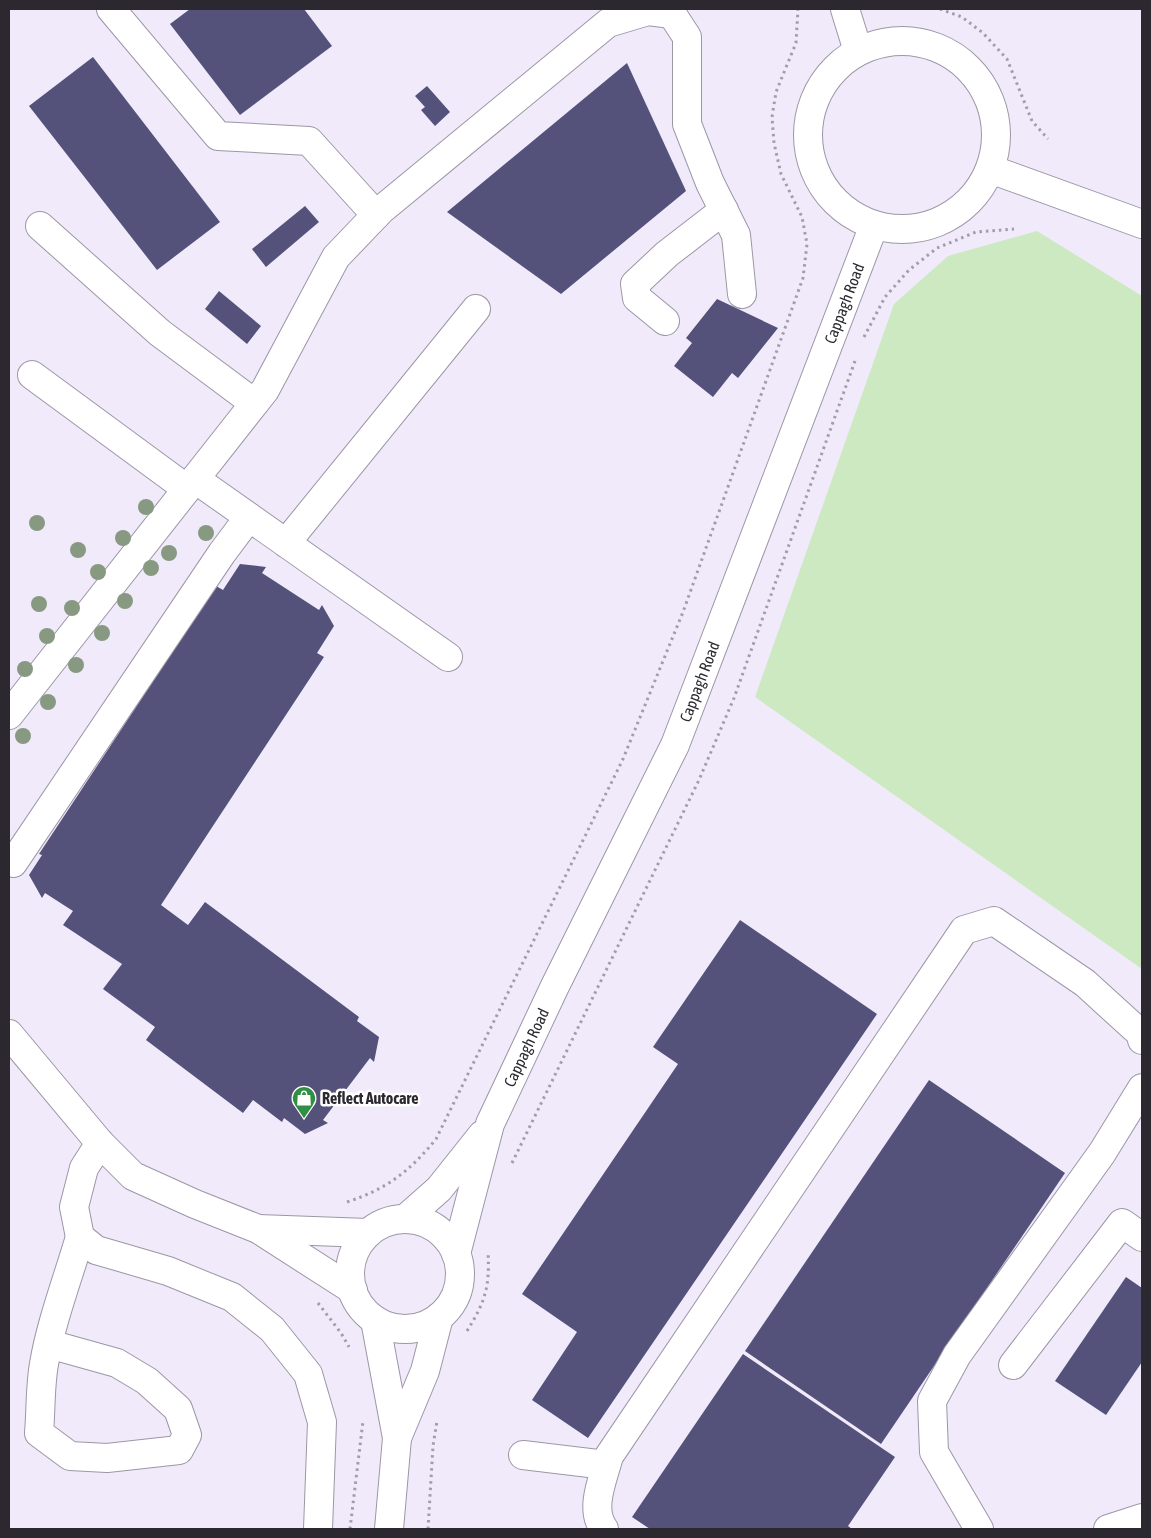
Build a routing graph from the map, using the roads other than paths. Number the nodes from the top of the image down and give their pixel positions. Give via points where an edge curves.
1 (110, 9) edge
2 (845, 9) edge
3 (621, 13) edge
4 (858, 51) junction
5 (990, 169) junction
6 (724, 210) junction
7 (376, 215) junction
8 (1142, 224) edge
9 (874, 225) junction
10 (40, 226) dead end
11 (742, 294) dead end
12 (476, 309) dead end
13 (665, 321) dead end
14 (32, 375) dead end
15 (254, 403) junction
16 (191, 484) junction
17 (249, 517) junction
18 (286, 543) junction
19 (448, 657) dead end
20 (9, 715) edge
21 (14, 863) dead end
22 (9, 1034) edge
23 (1142, 1040) edge
24 (1142, 1088) edge
25 (490, 1124) junction
26 (100, 1143) junction
27 (405, 1219) junction
28 (258, 1229) junction
29 (368, 1233) junction
30 (80, 1237) junction
31 (1142, 1237) edge
32 (456, 1254) junction
33 (353, 1290) junction
34 (439, 1317) junction
35 (375, 1320) junction
36 (49, 1344) junction
37 (1013, 1365) dead end
38 (397, 1438) junction
39 (523, 1455) dead end
40 (606, 1466) junction
41 (1142, 1518) edge
42 (318, 1529) edge
43 (389, 1529) edge
44 (604, 1529) edge
45 (979, 1529) edge
46 (1108, 1529) edge

1 - 7 street via 218,136 310,141
2 - 4 street
3 - 6 street via 648,11 672,14 687,37 687,124
3 - 7 street
4 - 5 street via 873,44 898,40 931,44 960,60 982,85 994,113 996,142
4 - 9 street via 831,72 816,95 808,123 810,158 824,189 844,210
5 - 8 street
5 - 9 street via 974,196 950,216 925,226 899,229
6 - 11 street via 736,235
6 - 13 street via 667,254 635,284 637,298
7 - 15 street via 336,257
9 - 25 street, Cappagh Road via 675,745
10 - 15 street via 160,333
12 - 18 street
14 - 16 street
15 - 16 street
16 - 17 street
16 - 20 street
17 - 18 street
17 - 21 street
18 - 19 street
22 - 26 street
23 - 40 street via 1142,1034 1085,983 994,921 964,930 609,1456
24 - 45 street via 1102,1153 957,1355 932,1401 934,1452
25 - 27 street, Cappagh Road via 439,1189
25 - 32 street, Cappagh Road
26 - 28 street via 133,1176
26 - 30 street via 84,1168 74,1207
27 - 29 street, Cappagh Road via 383,1223
27 - 32 street, Cappagh Road via 434,1227
28 - 29 street
28 - 33 street
29 - 33 street, Cappagh Road via 356,1247 351,1264
30 - 36 street
30 - 42 street via 96,1250 168,1271 232,1297 272,1329 308,1374 322,1422
31 - 37 street via 1122,1223
32 - 34 street, Cappagh Road via 460,1271 458,1289 451,1304
33 - 35 street, Cappagh Road via 363,1309
34 - 35 street via 423,1325 406,1328
34 - 38 street, Cappagh Road via 425,1371
35 - 38 street, Cappagh Road
36 - 36 street via 44,1364 39,1433 70,1456 108,1458 179,1450 187,1435 178,1409 147,1381 117,1363
38 - 43 street, Cappagh Road
39 - 40 street
40 - 44 street via 596,1505 598,1521
41 - 46 street

